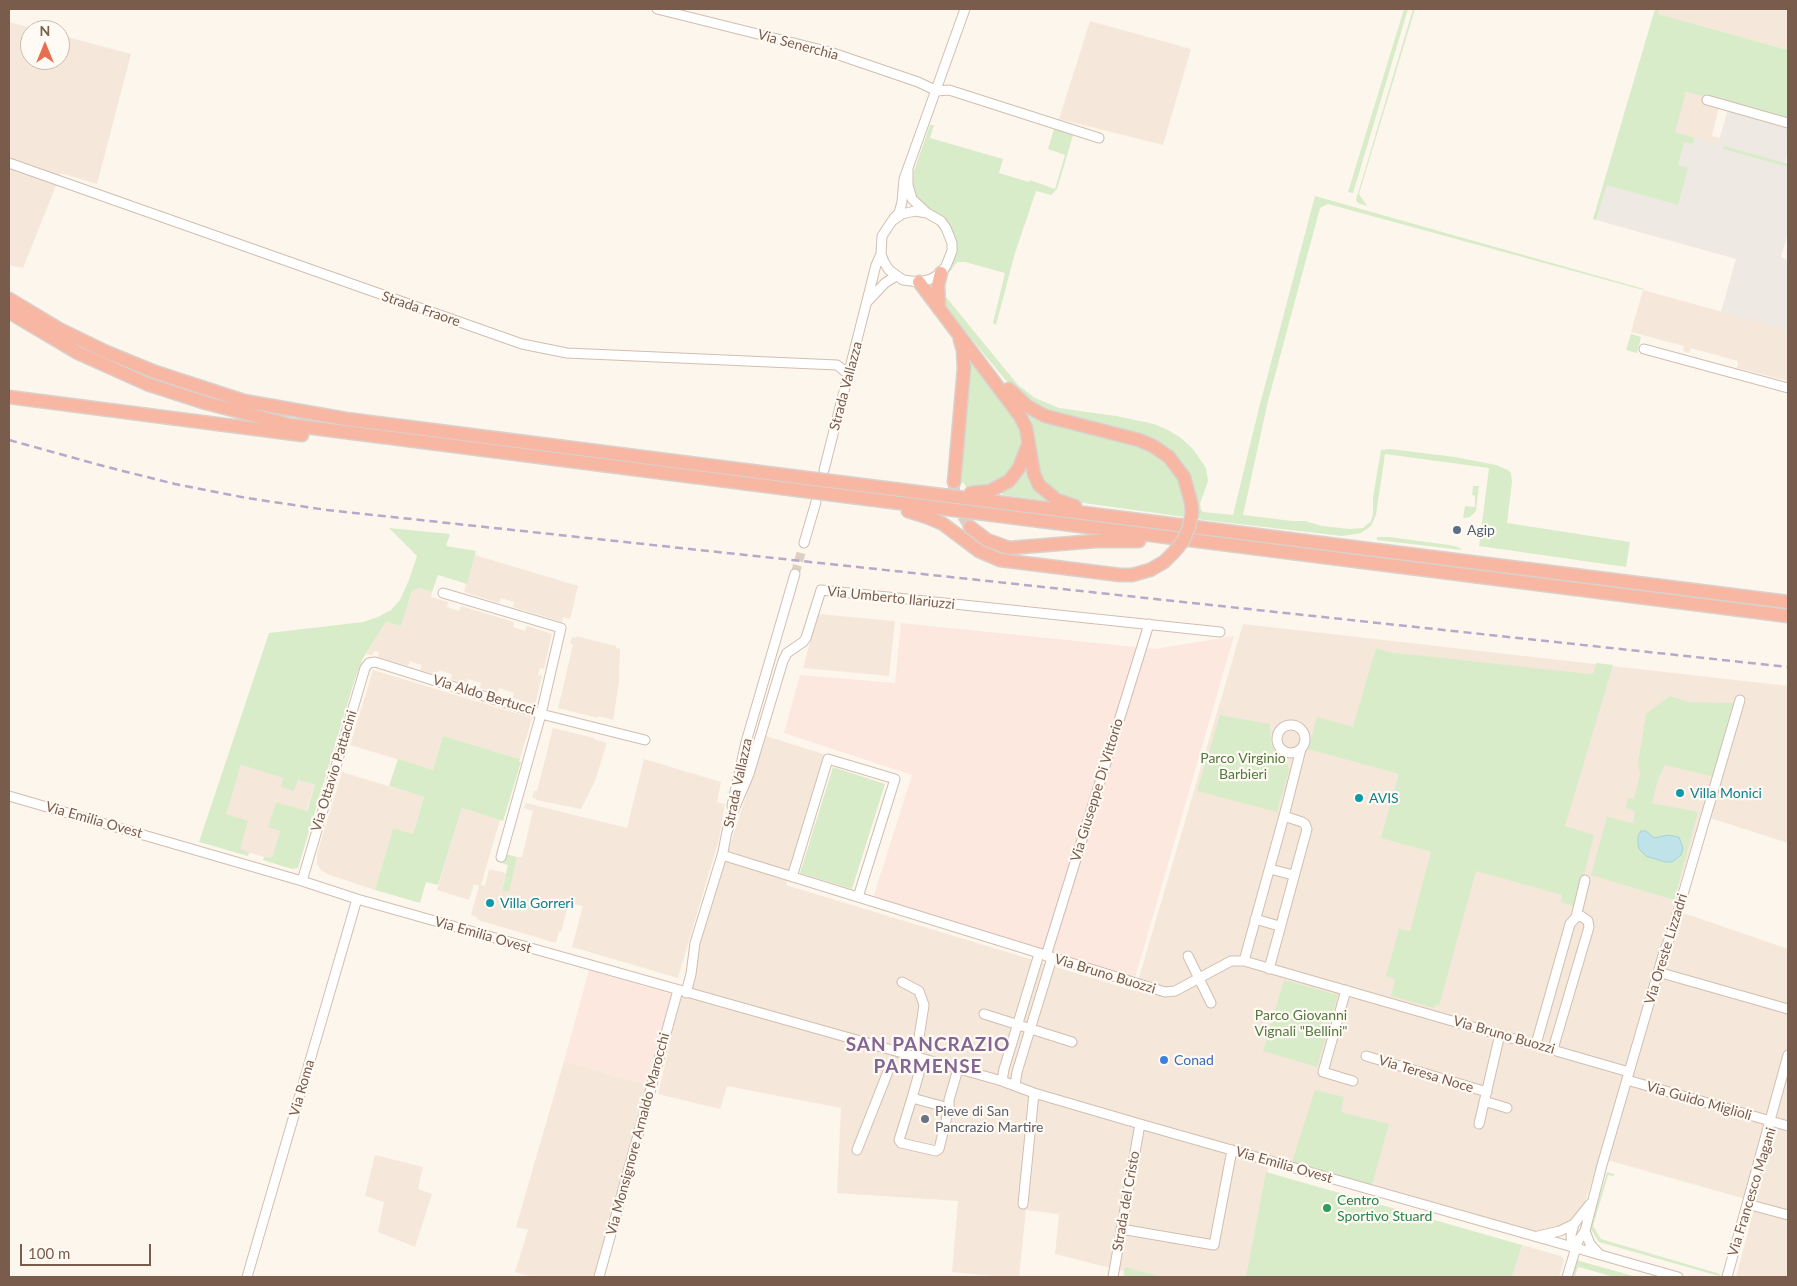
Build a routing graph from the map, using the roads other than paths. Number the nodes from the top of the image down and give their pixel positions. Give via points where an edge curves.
1 (657, 9) edge
2 (965, 9) edge
3 (937, 91) junction
4 (1708, 100) dead end
5 (1788, 123) edge
6 (1099, 138) dead end
7 (9, 163) edge
8 (908, 170) junction
9 (927, 213) junction
10 (892, 221) junction
11 (881, 254) junction
12 (940, 273) junction
13 (896, 276) junction
14 (920, 282) junction
15 (9, 299) edge
16 (868, 302) junction
17 (939, 309) junction
18 (9, 312) edge
19 (951, 325) junction
20 (960, 336) junction
21 (1644, 349) dead end
22 (848, 374) junction
23 (1788, 388) edge
24 (9, 397) edge
25 (412, 442) junction
26 (1028, 445) junction
27 (824, 470) dead end
28 (954, 482) tunnel mouth
29 (878, 487) junction
30 (844, 496) junction
31 (816, 502) dead end
32 (970, 527) tunnel mouth
33 (1210, 529) junction
34 (1162, 537) junction
35 (803, 548) tunnel mouth
36 (795, 574) tunnel mouth
37 (443, 593) dead end
38 (1788, 602) edge
39 (1788, 616) edge
40 (1149, 624) junction
41 (1220, 632) dead end
42 (369, 663) joint
43 (1740, 700) dead end
44 (541, 714) junction
45 (642, 739) dead end
46 (1301, 749) junction
47 (1289, 753) junction
48 (1296, 769) junction
49 (9, 796) edge
50 (1284, 816) junction
51 (728, 830) junction
52 (722, 855) junction
53 (501, 856) dead end
54 (1270, 869) junction
55 (1293, 875) junction
56 (792, 877) junction
57 (1585, 880) dead end
58 (302, 881) junction
59 (858, 898) junction
60 (358, 899) junction
61 (1576, 917) junction
62 (1255, 919) junction
63 (1280, 926) junction
64 (1046, 956) junction
65 (1188, 956) dead end
66 (1244, 962) junction
67 (1269, 969) junction
68 (1658, 972) junction
69 (1199, 978) junction
70 (902, 982) dead end
71 (1346, 990) junction
72 (682, 992) junction
73 (1211, 1003) dead end
74 (1788, 1009) edge
75 (984, 1014) dead end
76 (1018, 1025) junction
77 (1030, 1029) junction
78 (1500, 1034) junction
79 (1072, 1042) dead end
80 (1536, 1044) junction
81 (1553, 1049) junction
82 (1788, 1055) edge
83 (1366, 1056) dead end
84 (919, 1058) junction
85 (889, 1069) tunnel mouth
86 (958, 1069) junction
87 (1628, 1076) junction
88 (1002, 1081) junction
89 (1352, 1081) dead end
90 (1015, 1085) junction
91 (1034, 1093) junction
92 (1486, 1097) junction
93 (912, 1098) junction
94 (949, 1104) junction
95 (1507, 1108) dead end
96 (1771, 1121) junction
97 (1140, 1124) junction
98 (1479, 1124) dead end
99 (1788, 1126) edge
100 (857, 1150) dead end
101 (1232, 1150) junction
102 (1592, 1199) junction
103 (1023, 1204) dead end
104 (1747, 1204) junction
105 (1788, 1215) edge
106 (1574, 1224) junction
107 (1121, 1229) junction
108 (1585, 1231) junction
109 (1533, 1236) junction
110 (1574, 1248) junction
111 (1600, 1255) junction
112 (246, 1277) edge
113 (598, 1277) edge
114 (1113, 1277) edge
115 (1567, 1277) edge
116 (1678, 1277) edge
117 (1726, 1277) edge

1 - 3 street, Via Senerchia via 830,52
2 - 3 street, Strada Vallazza
3 - 6 street, Via Senerchia via 949,90
3 - 8 street, Strada Vallazza
4 - 5 street
7 - 22 street, Strada Fraore via 522,344 567,353 837,365
8 - 9 street, Strada Vallazza via 912,199
8 - 10 street, Strada Vallazza via 902,202
9 - 10 street via 908,212
9 - 12 street, Strada Vallazza via 941,222 950,235 950,259
10 - 11 street, Strada Vallazza via 882,236
11 - 13 street
11 - 16 street, Strada Vallazza
12 - 14 street
12 - 17 highway
13 - 14 street
13 - 16 street, Strada Vallazza
14 - 17 highway
15 - 29 highway, bridge via 104,351 155,372 244,401 336,418
16 - 22 street, Strada Vallazza
17 - 19 highway
18 - 25 highway via 78,353 147,384 290,425
19 - 20 highway
19 - 28 highway via 960,340 964,362
20 - 26 highway via 1018,412 1026,428
20 - 30 highway, bridge via 1031,409 1057,420 1148,444 1169,457 1184,477 1190,492 1192,513 1183,541 1164,562 1132,575 1000,560 979,551 947,526 927,516
21 - 23 street
22 - 27 street, Strada Vallazza
24 - 25 highway via 357,442
25 - 30 highway, bridge
26 - 29 highway via 1014,476 990,492 897,484
26 - 33 highway via 1037,482 1049,495 1062,502 1159,517
29 - 33 highway
30 - 34 highway
31 - 35 street
32 - 34 highway via 987,540 1009,548
33 - 38 highway
34 - 39 highway
36 - 51 street, Strada Vallazza via 744,751
37 - 44 street, Via Aldo Bertucci via 561,628
40 - 41 street, Via Umberto Ilariuzzi
40 - 51 street, Via Umberto Ilariuzzi via 820,590 806,638 787,653 783,661
40 - 64 street, Via Giuseppe Di Vittorio
42 - 44 street, Via Aldo Bertucci via 375,662
42 - 58 street, Via Ottavio Pattacini
43 - 68 street, Via Oreste Lizzadri
44 - 45 street
44 - 53 street
46 - 47 street
46 - 47 street via 1306,740 1303,731 1296,725 1286,726 1279,732 1277,741 1281,749
46 - 48 street
47 - 48 street
48 - 50 street
49 - 58 street, Via Emilia Ovest
50 - 54 street
50 - 55 street via 1302,822 1307,829
51 - 52 street, Strada Vallazza
52 - 56 street, Via Bruno Buozzi
52 - 72 street, Strada Vallazza via 695,943 691,974
54 - 55 street
54 - 62 street
55 - 63 street
56 - 59 street, Via Bruno Buozzi
56 - 59 street via 828,759 895,779
57 - 61 street
58 - 60 street, Via Emilia Ovest
59 - 64 street, Via Bruno Buozzi
60 - 72 street, Via Emilia Ovest
60 - 112 street, Via Roma
61 - 80 street via 1570,924
61 - 81 street via 1585,918 1589,927
62 - 63 street
62 - 66 street
63 - 67 street
64 - 69 street, Via Bruno Buozzi via 1165,992 1175,991
64 - 76 street
64 - 77 street
65 - 69 street
66 - 67 street, Via Bruno Buozzi
66 - 69 street, Via Bruno Buozzi via 1231,961
67 - 71 street, Via Bruno Buozzi
68 - 74 street
68 - 87 street, Via Oreste Lizzadri
69 - 73 street
70 - 84 street via 920,991 924,1005
71 - 78 street, Via Bruno Buozzi
71 - 89 street via 1323,1072
72 - 84 street, Via Emilia Ovest
72 - 113 street, Via Monsignore Arnaldo Marocchi via 665,1035
75 - 76 street
76 - 77 street
76 - 88 street
77 - 79 street
77 - 90 street
78 - 80 street, Via Bruno Buozzi
78 - 92 street
80 - 81 street, Via Bruno Buozzi
81 - 87 street, Via Bruno Buozzi
82 - 96 street
83 - 92 street, Via Teresa Noce
84 - 86 street, Via Emilia Ovest
84 - 93 street
85 - 100 street
86 - 88 street, Via Emilia Ovest
86 - 94 street
87 - 96 street, Via Guido Miglioli
87 - 102 street, Via Oreste Lizzadri
88 - 90 street, Via Emilia Ovest
90 - 91 street, Via Emilia Ovest
91 - 97 street, Via Emilia Ovest
91 - 103 street
92 - 95 street, Via Teresa Noce
92 - 98 street
93 - 94 street
93 - 94 street via 899,1140 936,1151
96 - 99 street, Via Francesco Magani
96 - 104 street, Via Francesco Magani
97 - 101 street, Via Emilia Ovest
97 - 107 street, Strada del Cristo
101 - 107 street via 1214,1245
101 - 109 street, Via Emilia Ovest
102 - 106 street, Via Oreste Lizzadri
102 - 108 street, Via Oreste Lizzadri
104 - 105 street
104 - 117 street, Via Francesco Magani
106 - 109 street via 1547,1235
106 - 110 street via 1571,1234
107 - 114 street, Strada del Cristo
108 - 110 street, Via Oreste Lizzadri
108 - 111 street via 1590,1244
109 - 110 street, Via Emilia Ovest
110 - 111 street, Via Emilia Ovest
110 - 115 street
111 - 116 street, Via Emilia Ovest

